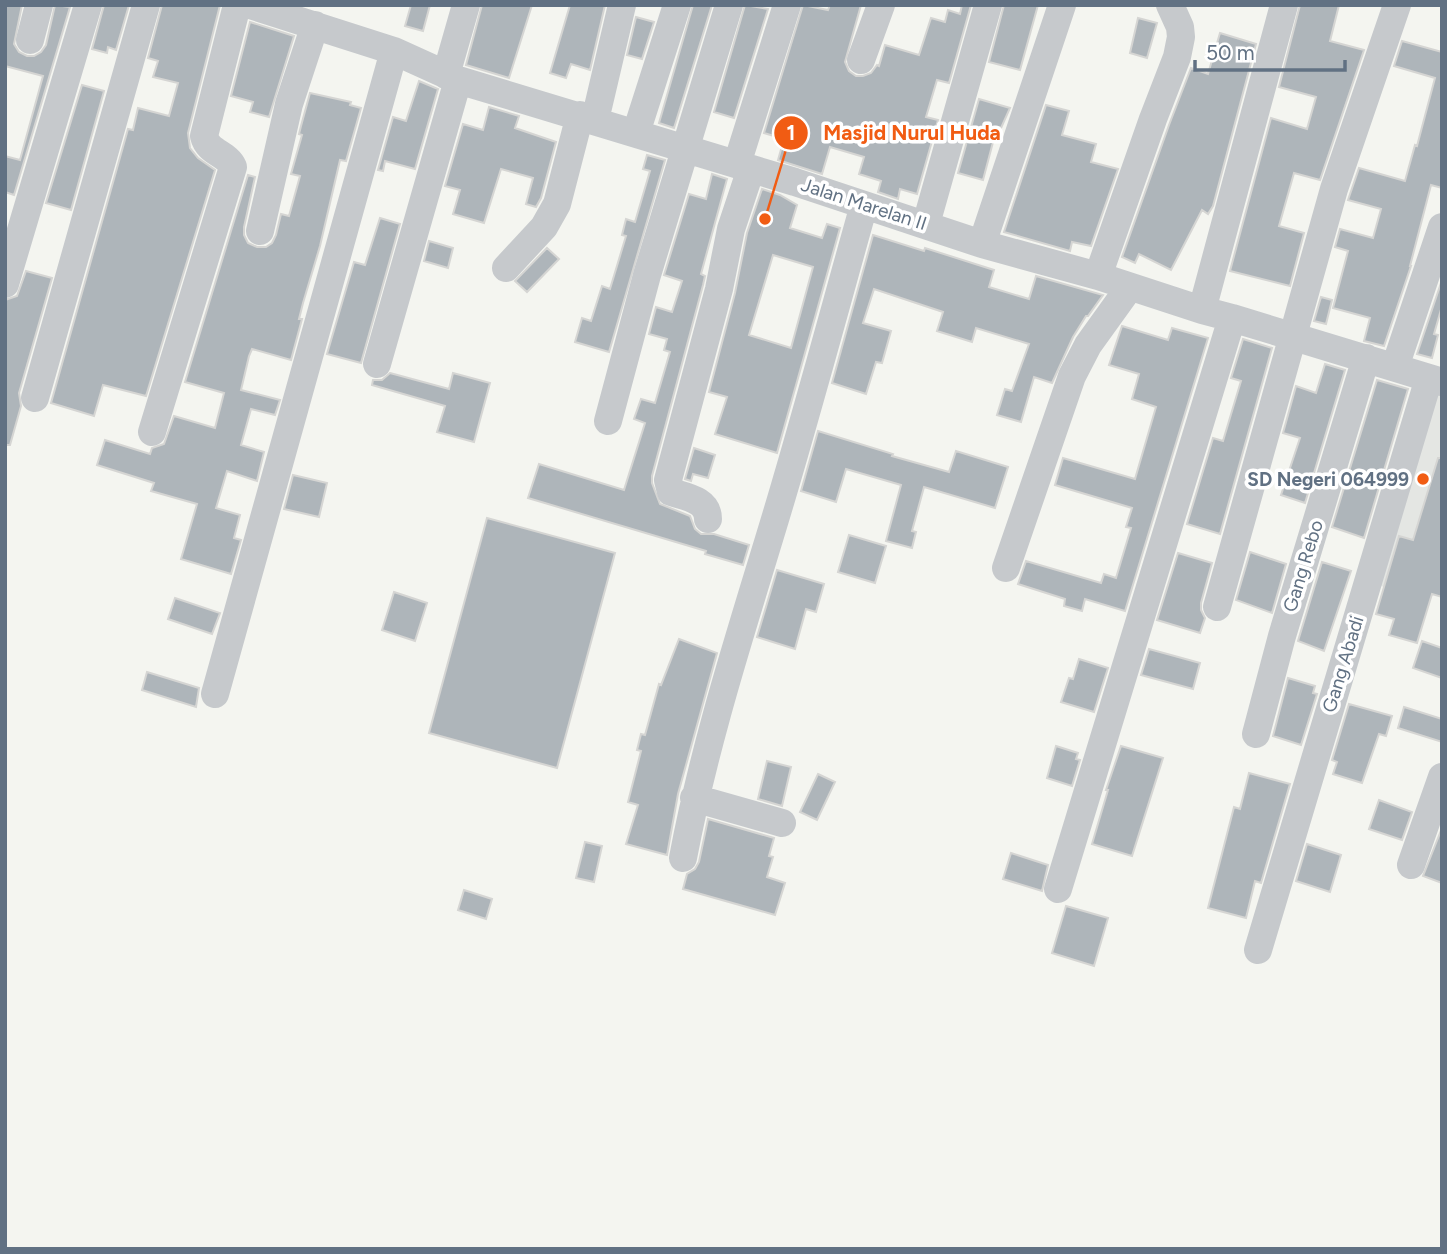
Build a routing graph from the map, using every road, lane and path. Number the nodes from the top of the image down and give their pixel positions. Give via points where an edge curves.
1 (39, 5) edge
2 (88, 5) edge
3 (146, 5) edge
4 (237, 5) edge
5 (250, 5) edge
6 (466, 5) edge
7 (622, 5) edge
8 (677, 5) edge
9 (729, 5) edge
10 (787, 5) edge
11 (881, 5) edge
12 (988, 5) edge
13 (1062, 5) edge
14 (1170, 5) edge
15 (1284, 5) edge
16 (1397, 5) edge
17 (283, 10) edge
18 (315, 25) junction
19 (30, 40) dead end
20 (394, 51) junction
21 (861, 60) dead end
22 (452, 77) junction
23 (587, 117) junction
24 (636, 133) junction
25 (685, 149) junction
26 (744, 167) junction
27 (864, 205) junction
28 (926, 224) junction
29 (1442, 228) edge
30 (260, 231) dead end
31 (982, 244) junction
32 (506, 268) dead end
33 (1098, 276) junction
34 (5, 284) edge
35 (1129, 288) junction
36 (1202, 310) junction
37 (1233, 317) junction
38 (1293, 337) junction
39 (1366, 358) junction
40 (377, 363) dead end
41 (1395, 366) junction
42 (1436, 380) edge
43 (35, 398) dead end
44 (608, 421) dead end
45 (152, 432) dead end
46 (708, 519) dead end
47 (1006, 568) dead end
48 (1217, 607) dead end
49 (215, 694) dead end
50 (1255, 734) dead end
51 (1442, 777) edge
52 (694, 798) junction
53 (782, 823) dead end
54 (683, 858) dead end
55 (1411, 866) dead end
56 (1058, 890) dead end
57 (1258, 950) dead end

1 - 19 street
2 - 34 street
3 - 43 street
4 - 45 street via 204,136 210,148 233,167
5 - 17 street, Jalan Marelan II
6 - 22 street
7 - 23 street
8 - 24 street
9 - 25 street
10 - 26 street
11 - 21 street
12 - 28 street
13 - 31 street
14 - 33 street via 1180,27 1177,57
15 - 36 street
16 - 38 street via 1334,189
17 - 18 street, Jalan Marelan II
18 - 20 street, Jalan Marelan II
18 - 30 street via 289,104
20 - 22 street, Jalan Marelan II
20 - 49 street
22 - 23 street, Jalan Marelan II
22 - 40 street
23 - 24 street, Jalan Marelan II
23 - 32 street via 551,217
24 - 25 street, Jalan Marelan II
25 - 26 street, Jalan Marelan II
25 - 44 street
26 - 27 street, Jalan Marelan II
26 - 46 street via 719,289 668,480 671,492 704,506
27 - 28 street, Jalan Marelan II
27 - 52 street
28 - 31 street, Jalan Marelan II
29 - 41 street
31 - 33 street, Jalan Marelan II
33 - 35 street, Jalan Marelan II
35 - 36 street, Jalan Marelan II
35 - 47 street via 1072,376
36 - 37 street, Jalan Marelan II
37 - 38 street, Jalan Marelan II
37 - 56 street
38 - 39 street, Jalan Marelan II
38 - 48 street
39 - 41 street, Jalan Marelan II
39 - 50 street, Gang Rebo
41 - 42 street, Jalan Marelan II
42 - 57 street, Gang Abadi
51 - 55 street
52 - 53 street
52 - 54 street

